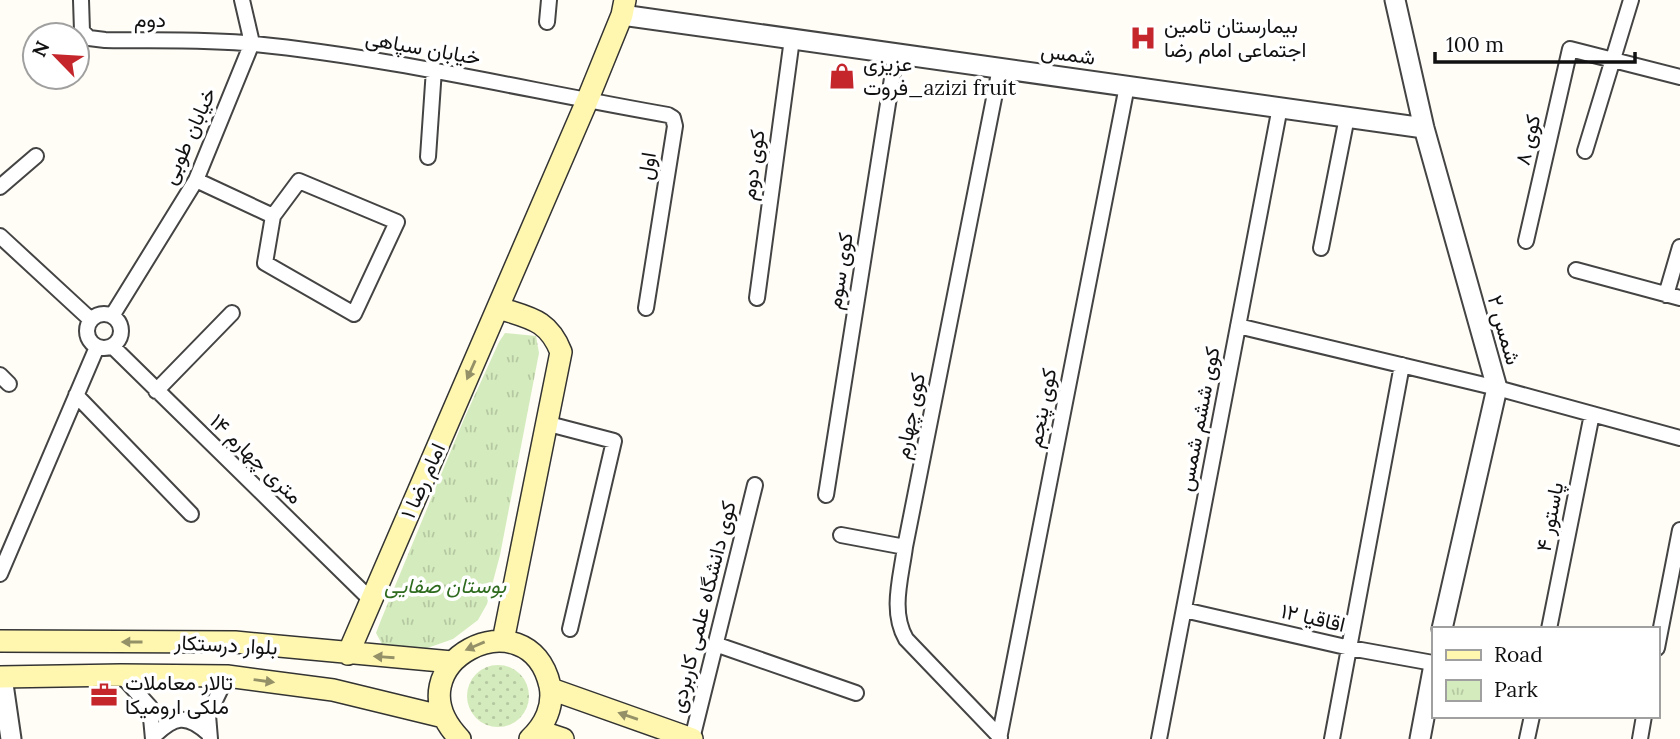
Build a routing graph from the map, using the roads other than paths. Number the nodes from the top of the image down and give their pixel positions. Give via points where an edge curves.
1 (81, 0) edge
2 (242, 0) edge
3 (549, 0) edge
4 (1395, 0) edge
5 (1631, 0) edge
6 (623, 7) edge
7 (547, 22) dead end
8 (792, 39) junction
9 (252, 43) junction
10 (896, 53) junction
11 (1613, 60) junction
12 (1000, 68) junction
13 (434, 69) junction
14 (1680, 77) edge
15 (1127, 86) junction
16 (587, 101) junction
17 (1280, 107) junction
18 (1347, 117) junction
19 (1424, 128) junction
20 (1585, 151) dead end
21 (36, 156) dead end
22 (428, 157) dead end
23 (196, 180) junction
24 (0, 187) edge
25 (273, 216) junction
26 (0, 236) edge
27 (1526, 241) dead end
28 (1680, 247) edge
29 (1321, 248) dead end
30 (1576, 270) dead end
31 (1673, 296) edge
32 (757, 298) dead end
33 (499, 308) junction
34 (646, 308) dead end
35 (232, 313) dead end
36 (112, 316) junction
37 (91, 320) junction
38 (1238, 326) junction
39 (105, 347) junction
40 (1402, 365) junction
41 (1497, 388) junction
42 (156, 390) junction
43 (76, 395) junction
44 (1592, 414) junction
45 (545, 424) junction
46 (1680, 438) edge
47 (755, 485) dead end
48 (826, 495) dead end
49 (191, 514) dead end
50 (1680, 530) edge
51 (841, 534) dead end
52 (905, 547) junction
53 (0, 574) edge
54 (371, 600) junction
55 (1184, 610) junction
56 (1442, 627) edge
57 (1549, 627) edge
58 (570, 629) dead end
59 (1659, 638) edge
60 (0, 641) edge
61 (503, 641) junction
62 (715, 644) junction
63 (1350, 649) junction
64 (348, 654) junction
65 (452, 662) junction
66 (1432, 663) edge
67 (121, 674) junction
68 (1432, 675) edge
69 (227, 676) junction
70 (1, 677) edge
71 (551, 690) junction
72 (856, 693) dead end
73 (1532, 718) edge
74 (1644, 718) edge
75 (452, 731) edge
76 (535, 735) edge
77 (209, 736) edge
78 (153, 738) edge
79 (999, 738) edge
80 (11, 739) edge
81 (563, 739) edge
82 (692, 739) edge
83 (1159, 739) edge
84 (1332, 739) edge
85 (1420, 739) edge
86 (1527, 739) edge
87 (1640, 739) edge

1 - 9 street, دوم via 82,31 89,38
2 - 9 street
3 - 7 street
4 - 19 street, شمس ۲
5 - 11 street
6 - 8 street, شمس
6 - 16 main road, امام رضا ۱
8 - 10 street, شمس
8 - 32 street, کوی دوم
9 - 13 street, خیابان سپاهی
9 - 23 street, خیابان طوبی
10 - 12 street, شمس
10 - 48 street, کوی سوم
11 - 14 street
11 - 20 street
11 - 27 street, کوی ۸ via 1570,49
12 - 15 street, شمس
12 - 52 street, کوی چهارم
13 - 16 street, خیابان سپاهی
13 - 22 street
15 - 17 street, شمس
15 - 79 street, کوی پنجم
16 - 33 main road, امام رضا ۱
16 - 34 street, اول via 673,118
17 - 18 street, شمس
17 - 38 street, کوی ششم شمس
18 - 19 street, شمس
18 - 29 street
19 - 41 street, شمس ۲
21 - 24 street
23 - 25 street
23 - 36 street, خیابان طوبی
25 - 25 street via 265,262 354,314 397,222 299,181
26 - 37 street
28 - 31 street
30 - 31 street
33 - 45 main road via 540,322 555,336 562,352
33 -> 54 main road, امام رضا ۱
35 - 42 street
36 - 37 street via 97,315
36 - 39 street via 121,331 119,339
37 - 39 street via 87,335 91,342
38 - 40 street
38 - 55 street, کوی ششم شمس
39 - 42 street, ۱۴ متری چهارم
39 - 43 street
40 - 41 street
40 - 63 street
41 - 44 street
41 - 56 street, شمس ۲
42 - 54 street, ۱۴ متری چهارم
43 - 49 street
43 - 53 street
44 - 46 street
44 - 57 street, پاستور ۴
45 - 58 street via 614,441
45 - 61 main road
47 - 62 street, کوی دانشگاه علمی کاربردی
50 - 59 street
51 - 52 street
52 - 79 street, کوی چهارم via 896,613 899,628
54 - 64 main road, امام رضا ۱
55 - 63 street, اقاقیا ۱۲
55 - 83 street, کوی ششم شمس
64 -> 60 main road, بلوار درستکار via 234,642
61 -> 65 main road via 475,645
61 - 71 main road via 530,652 547,675
62 - 72 street
62 - 82 street, کوی دانشگاه علمی کاربردی
63 - 66 street, اقاقیا ۱۲
63 - 84 street
65 -> 64 main road, بلوار درستکار
65 - 75 main road via 440,688 440,703
67 - 69 main road, بلوار درستکار
67 - 70 main road, بلوار درستکار
67 - 78 street via 150,707
68 - 85 street
69 -> 75 main road, بلوار درستکار via 333,690
69 - 77 street via 208,715
70 - 80 street
71 - 76 main road via 548,711
82 -> 71 main road
73 - 86 street
74 - 87 street
76 - 81 main road
77 - 78 street via 196,722 181,719 167,723

